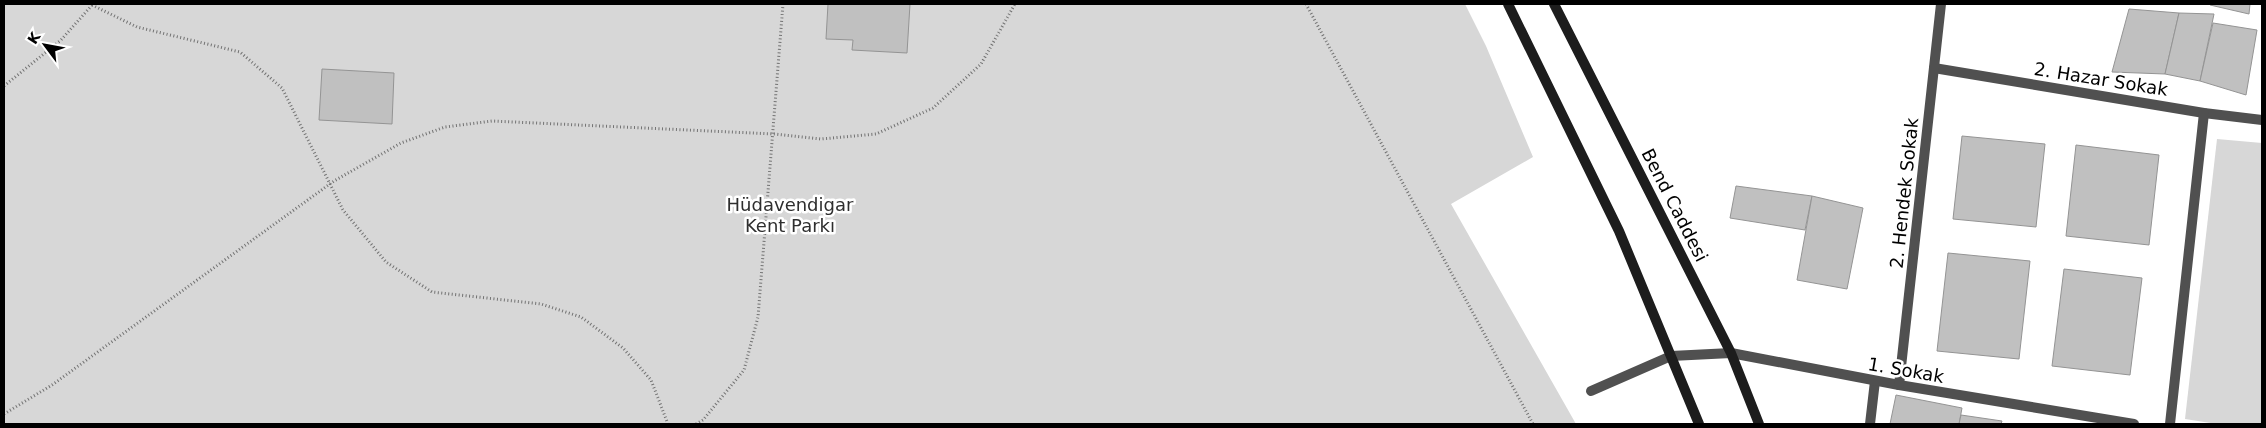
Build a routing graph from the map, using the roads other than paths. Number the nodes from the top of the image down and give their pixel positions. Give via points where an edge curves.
1 (1508, 4) edge
2 (1554, 4) edge
3 (1941, 4) edge
4 (1934, 68) junction
5 (2204, 113) junction
6 (2262, 120) edge
7 (1731, 353) junction
8 (1671, 356) junction
9 (1874, 381) junction
10 (1898, 386) junction
11 (1592, 391) dead end
12 (1699, 424) edge
13 (1759, 424) edge
14 (1870, 424) edge
15 (2134, 424) edge
16 (2170, 424) edge

1 - 8 main road via 1619,231
2 - 7 main road, Bend Caddesi
3 - 4 street, 2. Hendek Sokak
4 - 5 street, 2. Hazar Sokak
4 - 10 street, 2. Hendek Sokak
5 - 6 street, 2. Hazar Sokak
5 - 16 street
7 - 8 street, 1. Sokak
7 - 9 street, 1. Sokak
7 - 13 main road, Bend Caddesi
8 - 11 street
8 - 12 main road
9 - 10 street, 1. Sokak
9 - 14 street
10 - 15 street, 1. Sokak

